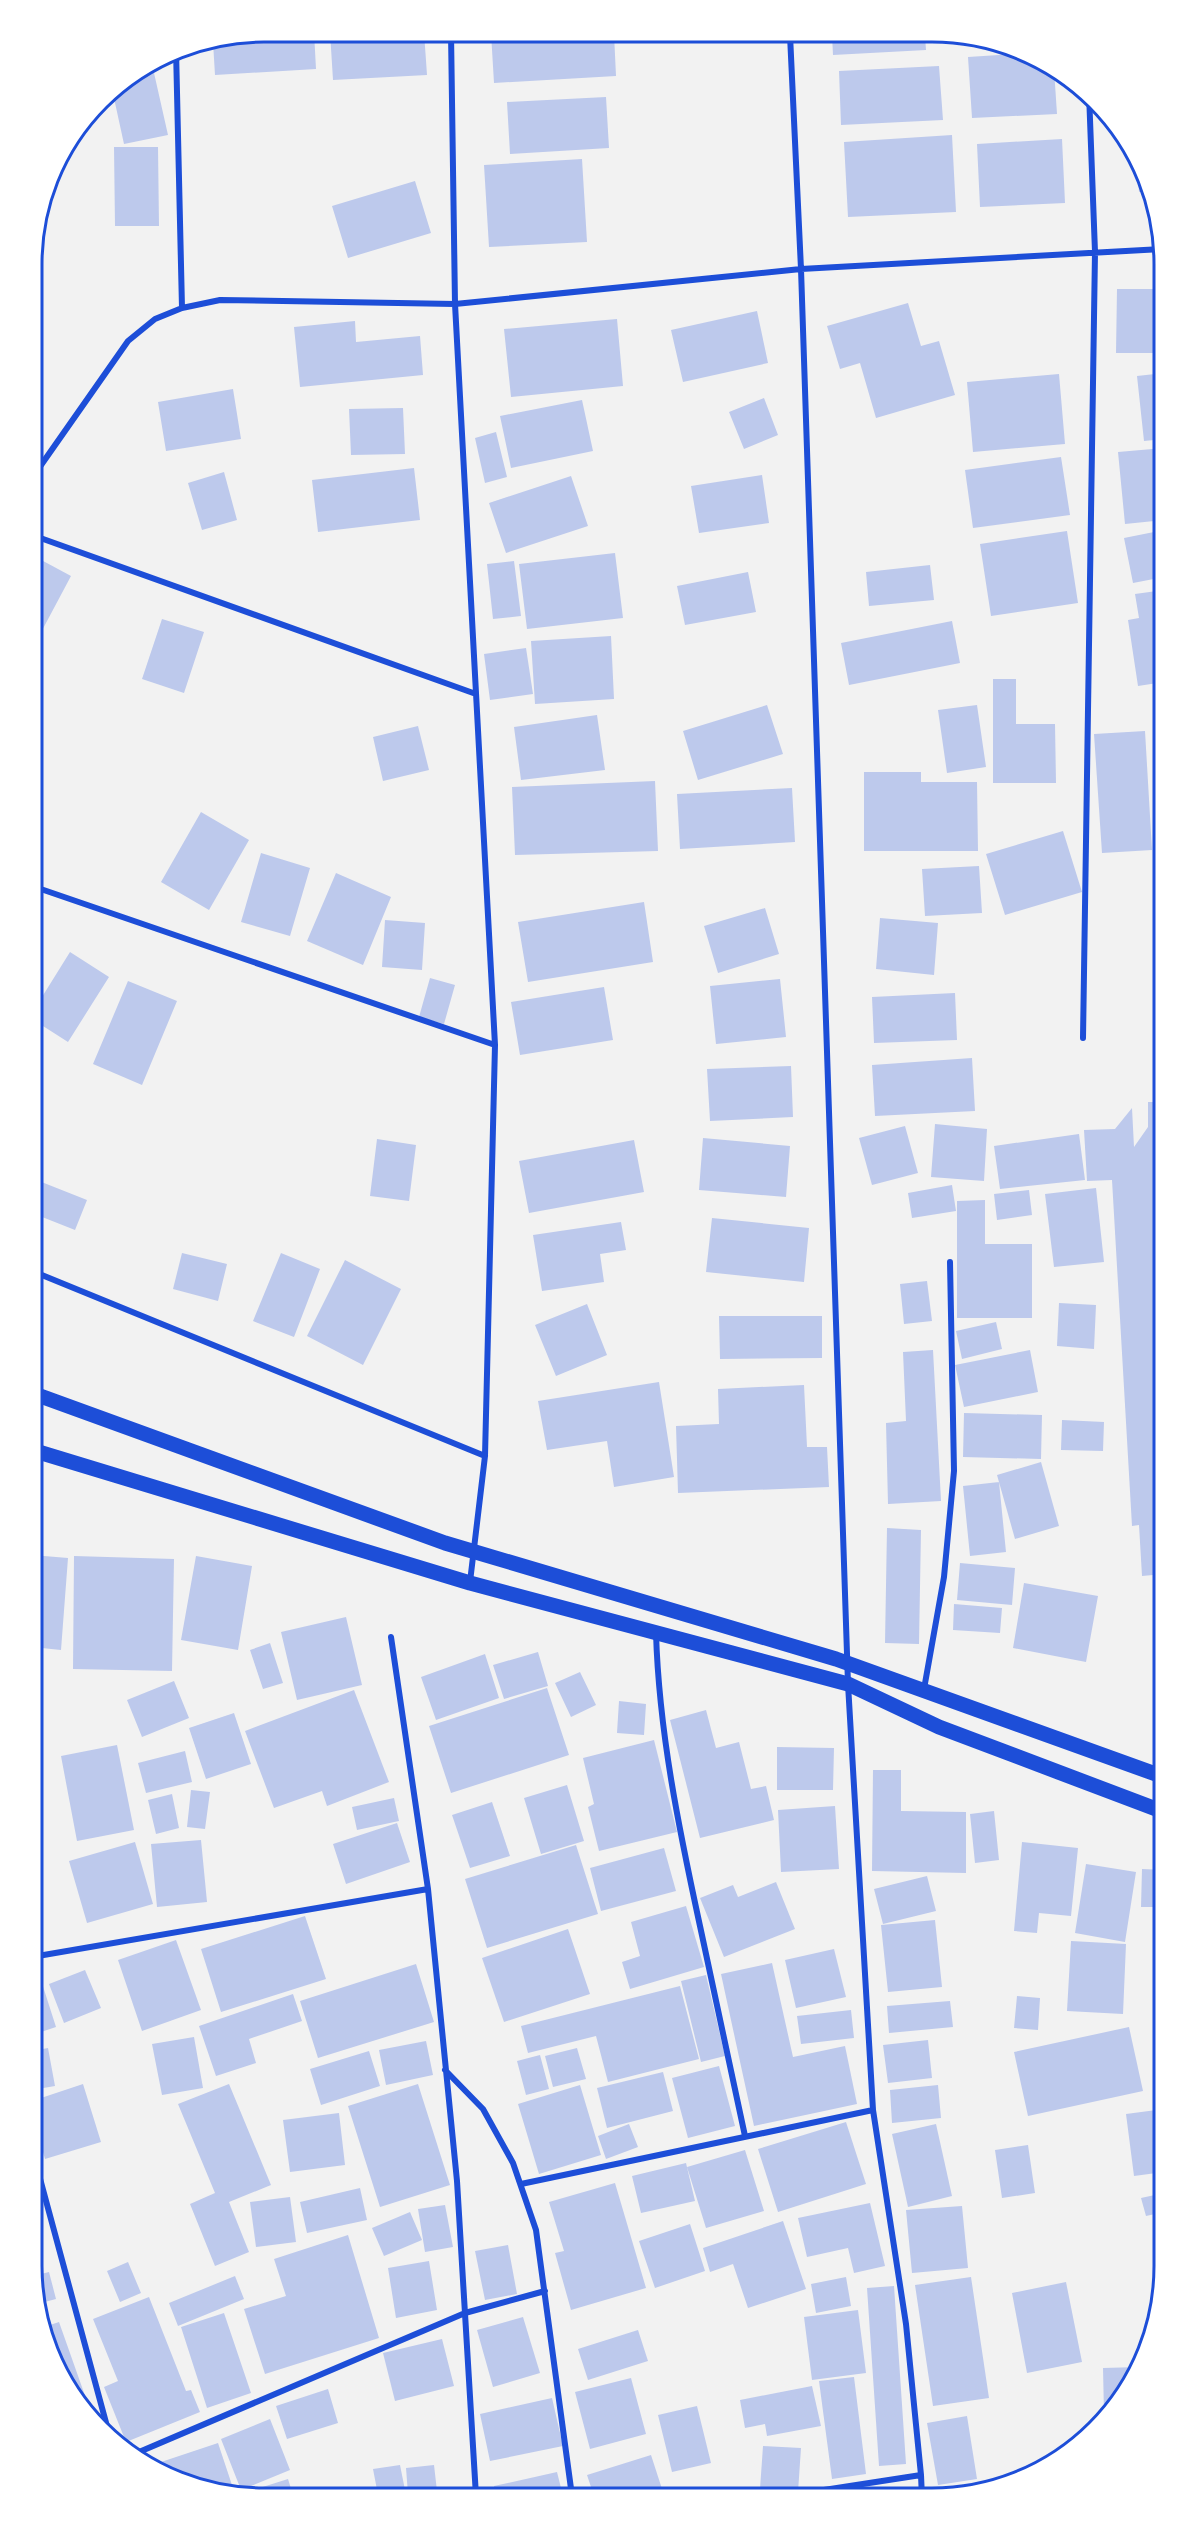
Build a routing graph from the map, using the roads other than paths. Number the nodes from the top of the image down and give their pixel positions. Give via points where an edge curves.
1 (451, 42) edge
2 (790, 42) edge
3 (176, 60) edge
4 (1090, 108) edge
5 (1154, 249) edge
6 (1095, 252) junction
7 (801, 269) junction
8 (455, 304) junction
9 (182, 308) junction
10 (42, 464) edge
11 (42, 539) edge
12 (476, 694) junction
13 (42, 889) edge
14 (1083, 1038) dead end
15 (495, 1045) junction
16 (950, 1262) dead end
17 (42, 1275) edge
18 (42, 1397) edge
19 (42, 1453) edge
20 (485, 1456) junction
21 (473, 1551) junction
22 (470, 1583) junction
23 (656, 1633) junction
24 (391, 1637) dead end
25 (847, 1663) junction
26 (848, 1684) junction
27 (924, 1690) junction
28 (1154, 1773) edge
29 (1154, 1808) edge
30 (428, 1889) junction
31 (42, 1955) edge
32 (445, 2070) junction
33 (873, 2110) junction
34 (745, 2136) junction
35 (521, 2184) junction
36 (42, 2186) edge
37 (545, 2291) junction
38 (465, 2313) junction
39 (106, 2422) edge
40 (140, 2450) edge
41 (921, 2475) junction
42 (476, 2488) edge
43 (571, 2488) edge
44 (837, 2488) edge
45 (922, 2488) edge

1 - 8 street
2 - 7 street
3 - 9 street
4 - 6 street
5 - 6 street
6 - 7 street
6 - 14 street
7 - 8 street
7 - 25 street
8 - 9 street via 220,300
8 - 12 street
9 - 10 street via 155,320 128,341
11 - 12 street
12 - 15 street
13 - 15 street
15 - 20 street
16 - 27 street via 954,1471 944,1577
17 - 20 street
18 - 21 main road
19 - 22 main road
20 - 21 street
21 - 22 street
21 - 25 main road
22 - 23 main road
23 - 26 main road
23 - 34 street via 658,1689 674,1791
24 - 30 street
25 - 26 street
25 - 27 main road
26 - 29 main road via 939,1727
26 - 33 street
27 - 28 main road
30 - 31 street
30 - 32 street
32 - 35 street via 483,2109
32 - 38 street
33 - 34 street
33 - 41 street via 906,2324
34 - 35 street
35 - 37 street via 536,2229
36 - 39 street
37 - 38 street
37 - 43 street
38 - 40 street
38 - 42 street
41 - 44 street
41 - 45 street

